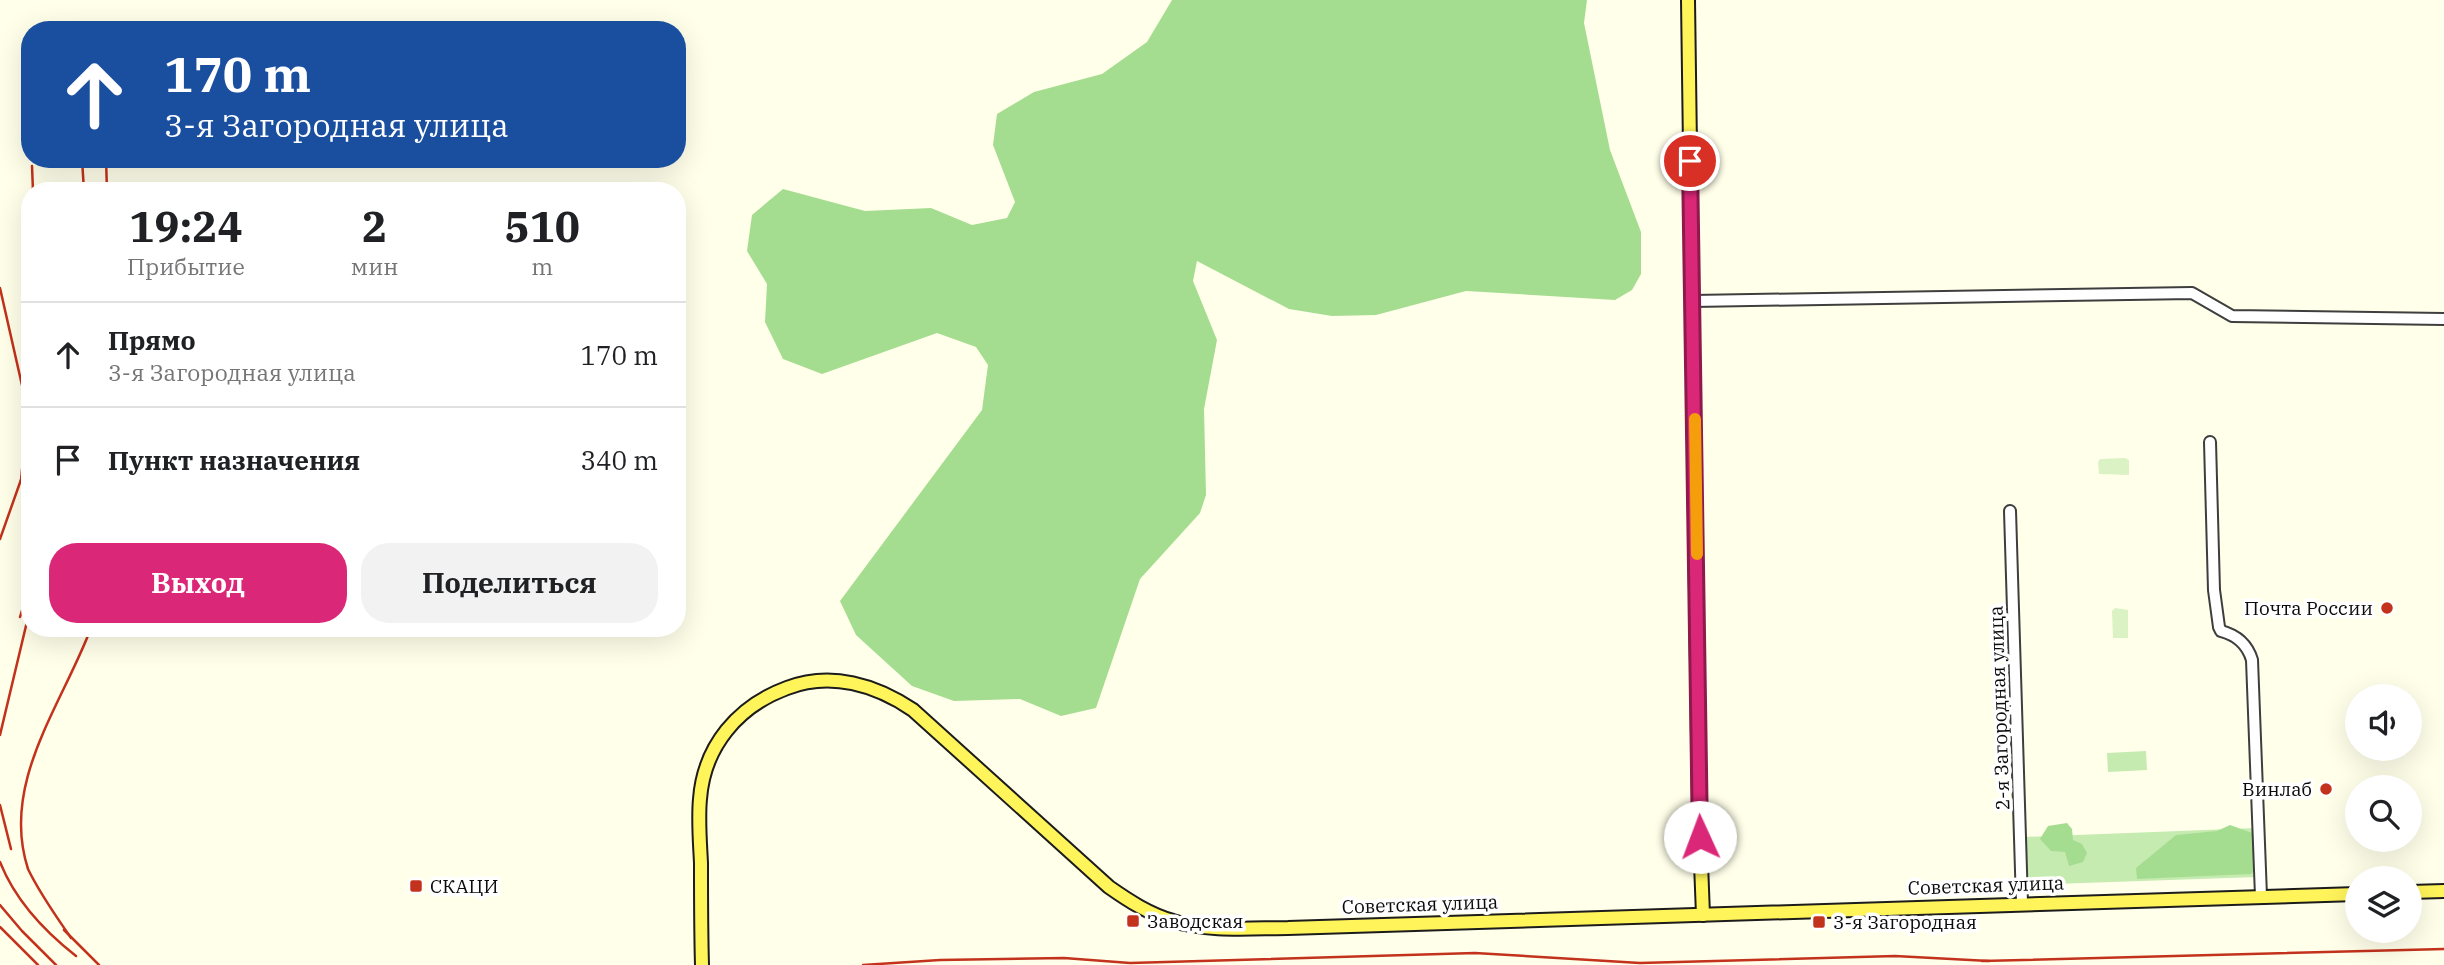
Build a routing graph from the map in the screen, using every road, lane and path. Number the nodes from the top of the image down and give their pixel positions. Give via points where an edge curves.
1 (1688, 0) edge
2 (1693, 300) junction
3 (2444, 319) edge
4 (2210, 442) dead end
5 (2010, 511) dead end
6 (2444, 891) edge
7 (2422, 892) edge
8 (2345, 894) edge
9 (2261, 896) junction
10 (2022, 903) junction
11 (1703, 915) junction
12 (702, 965) edge

1 - 2 main road
2 - 3 street via 2192,293 2232,316
2 - 11 main road
4 - 9 street via 2219,627 2243,643 2252,660
5 - 10 street, 2-я Загородная улица
6 - 7 main road
8 - 9 main road, Советская улица
9 - 10 main road, Советская улица
10 - 11 main road, Советская улица
11 - 12 main road, Советская улица via 1232,929 1174,922 1136,905 1099,879 893,696 843,681 800,682 767,695 740,715 710,754 701,789

